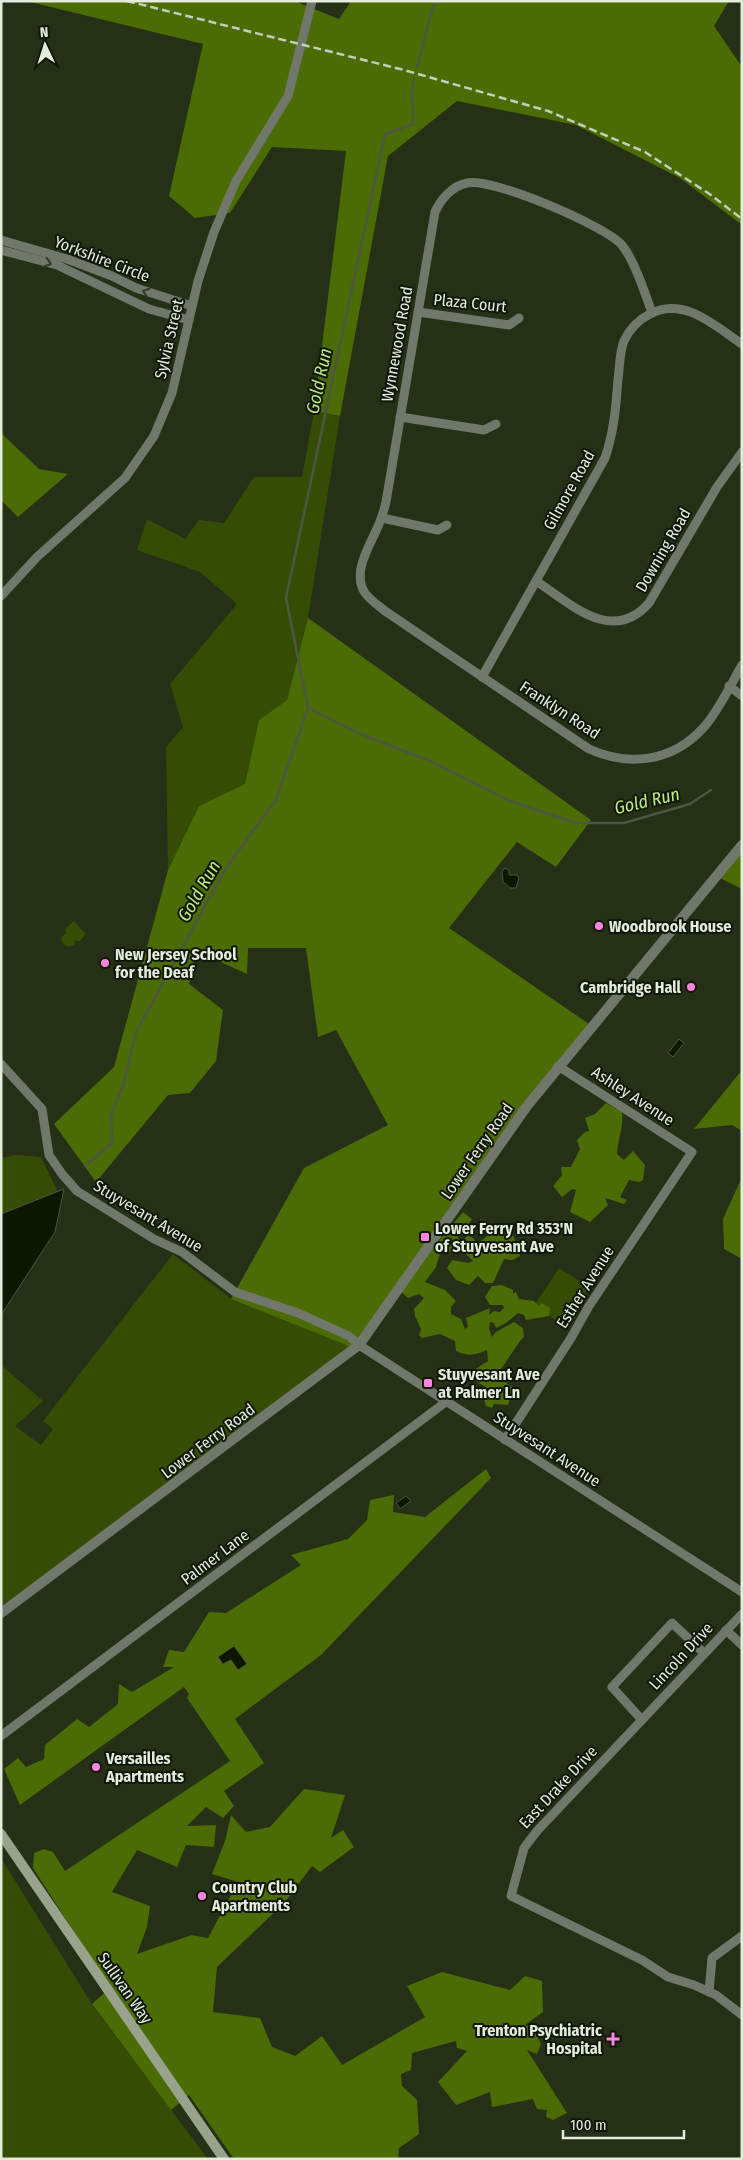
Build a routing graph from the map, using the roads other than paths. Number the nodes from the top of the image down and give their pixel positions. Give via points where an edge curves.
1 (312, 1) edge
2 (1, 240) edge
3 (1, 250) edge
4 (192, 306) junction
5 (418, 312) junction
6 (652, 313) junction
7 (519, 318) dead end
8 (189, 320) junction
9 (742, 344) edge
10 (400, 417) junction
11 (496, 424) dead end
12 (742, 452) edge
13 (382, 518) junction
14 (447, 525) dead end
15 (536, 581) junction
16 (1, 596) edge
17 (370, 598) joint
18 (742, 665) edge
19 (482, 677) junction
20 (729, 686) junction
21 (742, 696) edge
22 (742, 845) edge
23 (1, 1064) edge
24 (558, 1066) junction
25 (692, 1152) joint
26 (359, 1345) junction
27 (447, 1402) junction
28 (505, 1440) junction
29 (742, 1592) edge
30 (1, 1614) edge
31 (742, 1614) edge
32 (726, 1630) junction
33 (742, 1646) edge
34 (704, 1653) junction
35 (642, 1720) junction
36 (1, 1736) edge
37 (1, 1834) edge
38 (742, 1936) edge
39 (709, 1992) junction
40 (742, 2015) edge
41 (224, 2159) edge

1 - 4 street, Sylvia Street via 288,96 236,181 204,258
4 -> 2 street, Yorkshire Circle via 136,288 67,259
3 -> 8 street, Yorkshire Circle via 57,265 149,310
4 - 8 street, Sylvia Street
5 - 6 street, Wynnewood Road via 435,212 444,197 458,186 485,182 543,202 603,231 621,244 632,262
5 - 7 street, Plaza Court via 509,325
5 - 10 street, Wynnewood Road
6 - 9 street via 669,308 689,311
6 - 15 street, Gilmore Road via 635,324 624,341 614,429 605,458
8 - 16 street, Sylvia Street via 172,393 144,453 111,492 37,557
10 - 11 street via 484,430
10 - 13 street, Wynnewood Road
12 - 15 street, Downing Road via 717,487 650,603 635,616 617,622 598,620
13 - 14 street via 438,530
13 - 17 street, Wynnewood Road via 362,561 360,578 364,593
15 - 19 street, Gilmore Road
17 - 19 street, Franklyn Road
18 - 20 street, Franklyn Road
19 - 20 street, Franklyn Road via 589,749 602,755 631,760 658,756 685,744 704,727
20 - 21 street
22 - 24 street, Lower Ferry Road
23 - 26 street, Stuyvesant Avenue via 42,1109 49,1155 77,1191 154,1239 182,1252 235,1292 298,1313 350,1336
24 - 25 street, Ashley Avenue
24 - 26 street, Lower Ferry Road
25 - 28 street, Esther Avenue via 588,1306
26 - 27 street, Stuyvesant Avenue
26 - 30 street, Lower Ferry Road
27 - 28 street, Stuyvesant Avenue
27 - 36 street, Palmer Lane
28 - 29 street, Stuyvesant Avenue
31 - 32 street, Lincoln Drive
32 - 33 street
32 - 34 street, Lincoln Drive
34 - 35 street, Lincoln Drive
34 - 35 street via 672,1623 645,1651 612,1687
35 - 39 street, East Drake Drive via 524,1848 511,1896 642,1960 668,1977
37 - 41 main road, Sullivan Way
38 - 39 street via 712,1958
39 - 40 street

